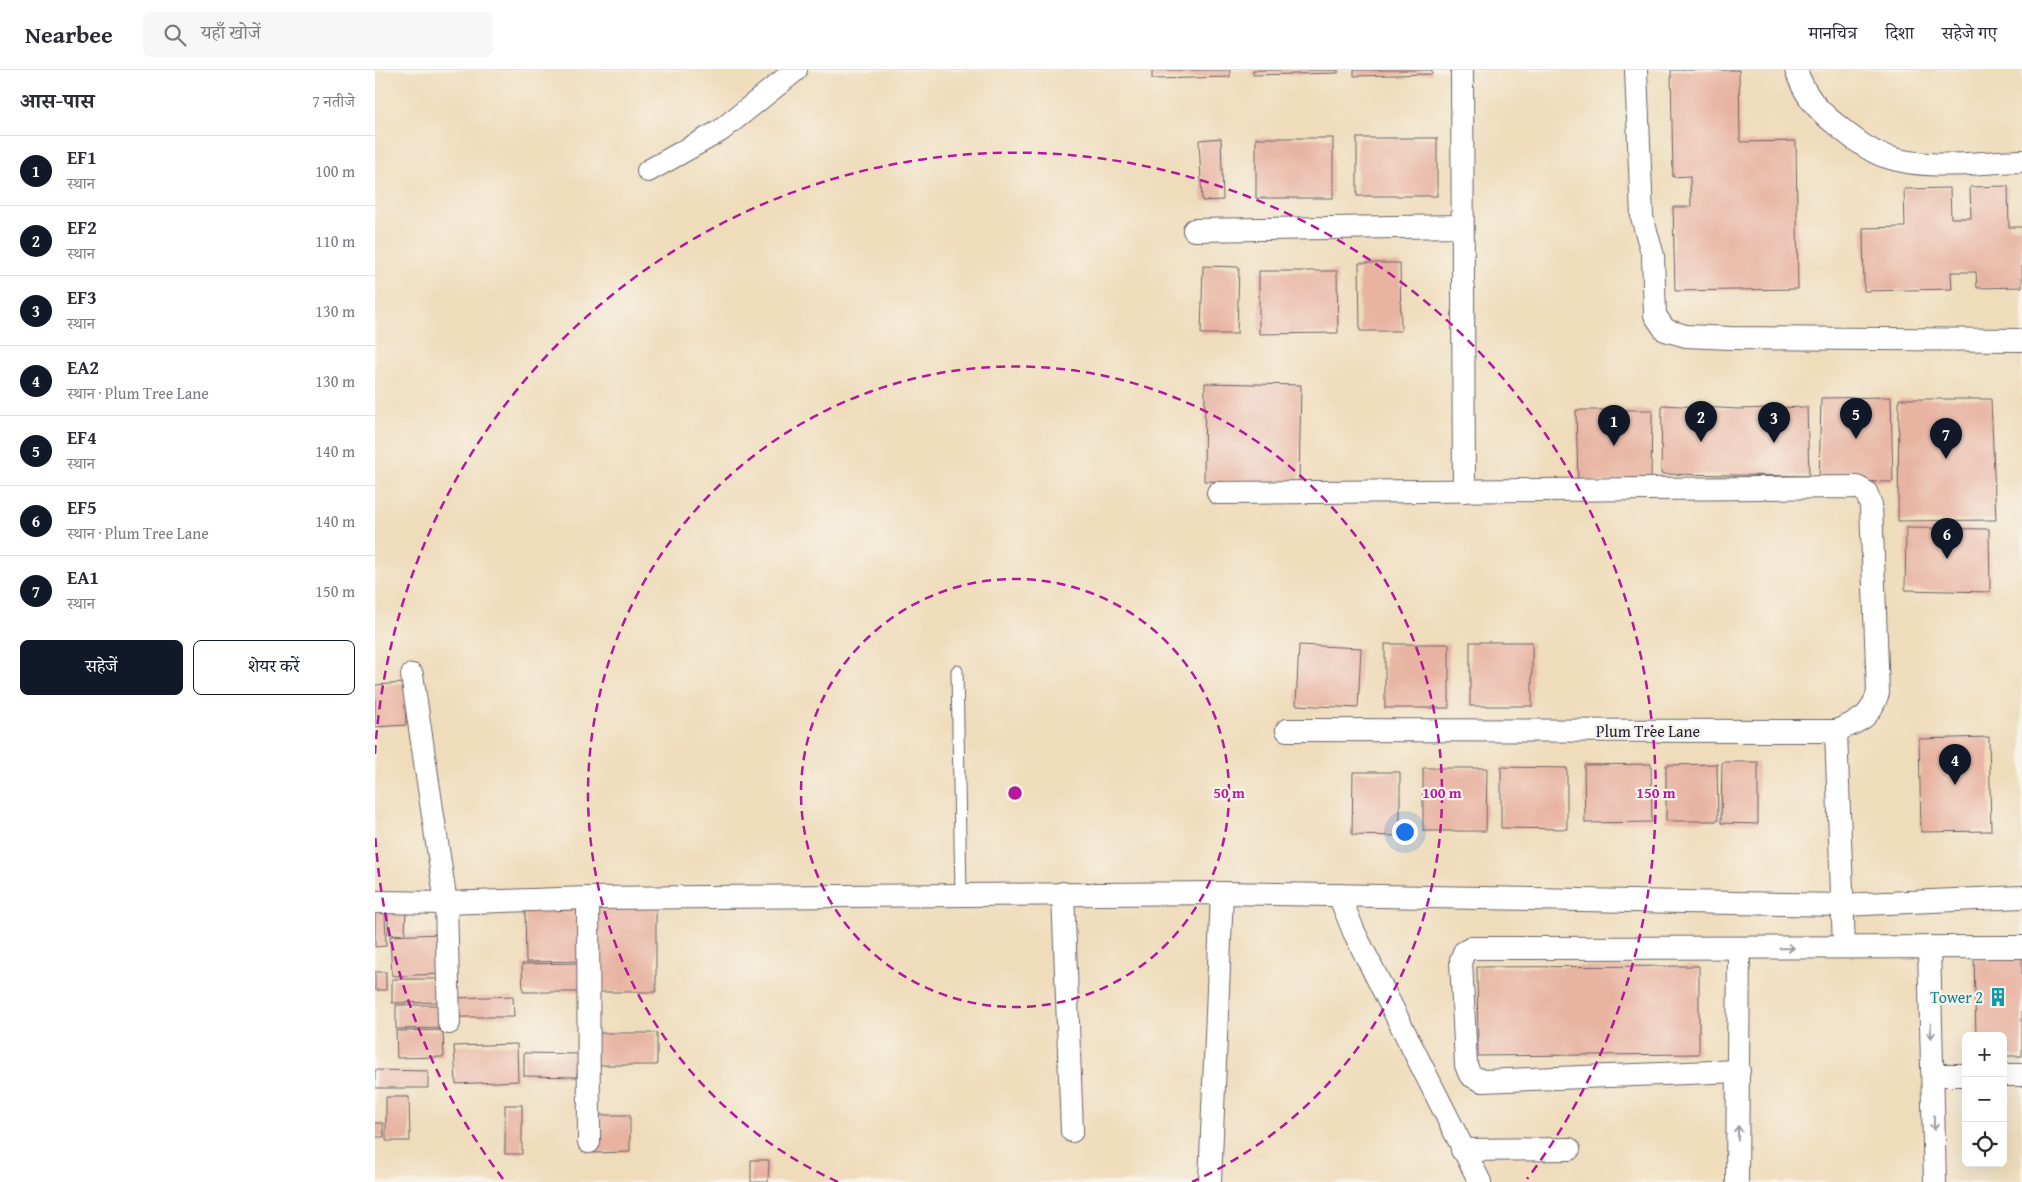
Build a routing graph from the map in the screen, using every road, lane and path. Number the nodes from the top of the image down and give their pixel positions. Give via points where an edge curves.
1 (796, 70) edge
2 (1462, 70) edge
3 (1636, 70) edge
4 (1796, 70) edge
5 (2022, 161) edge
6 (648, 171) dead end
7 (1462, 226) junction
8 (1194, 230) dead end
9 (2022, 340) edge
10 (1465, 491) junction
11 (1218, 494) dead end
12 (957, 670) dead end
13 (412, 675) dead end
14 (1287, 730) dead end
15 (1836, 731) junction
16 (1222, 892) junction
17 (961, 894) junction
18 (1063, 894) junction
19 (1339, 895) junction
20 (2022, 897) edge
21 (588, 898) junction
22 (375, 902) edge
23 (446, 903) junction
24 (1842, 905) junction
25 (1844, 947) junction
26 (1929, 947) junction
27 (2022, 947) edge
28 (1739, 949) junction
29 (449, 1023) dead end
30 (1739, 1071) junction
31 (1933, 1075) junction
32 (1962, 1075) edge
33 (2007, 1075) edge
34 (2022, 1075) edge
35 (1072, 1131) dead end
36 (589, 1142) dead end
37 (1569, 1149) dead end
38 (1462, 1150) junction
39 (1210, 1182) edge
40 (1480, 1182) edge
41 (1737, 1182) edge
42 (1935, 1182) edge

1 - 6 street via 720,131
2 - 7 street
3 - 9 street via 1641,217 1653,256 1655,315 1665,330 1686,336 1730,338
4 - 5 street via 1804,92 1824,115 1883,156 1925,164
7 - 8 street
7 - 10 street
10 - 11 street
10 - 15 street via 1857,487 1866,492 1871,505 1878,693 1872,711 1860,721
12 - 17 lane
13 - 23 street
14 - 15 street, Plum Tree Lane
15 - 24 street
16 - 18 street
16 - 19 street
16 - 39 street
17 - 18 street
17 - 21 street
18 - 35 street
19 - 24 street
19 - 38 street via 1354,932
20 - 24 street
21 - 23 street
21 - 36 street
22 - 23 street
23 - 29 street
24 - 25 street
25 - 26 street
28 -> 25 street
26 - 27 street
26 -> 31 street
28 - 30 street
28 - 30 street via 1472,948 1464,952 1461,960 1466,1065 1470,1075 1483,1081
41 -> 30 street
31 - 32 street
31 -> 42 street
33 - 34 street
37 - 38 street
38 - 40 street

